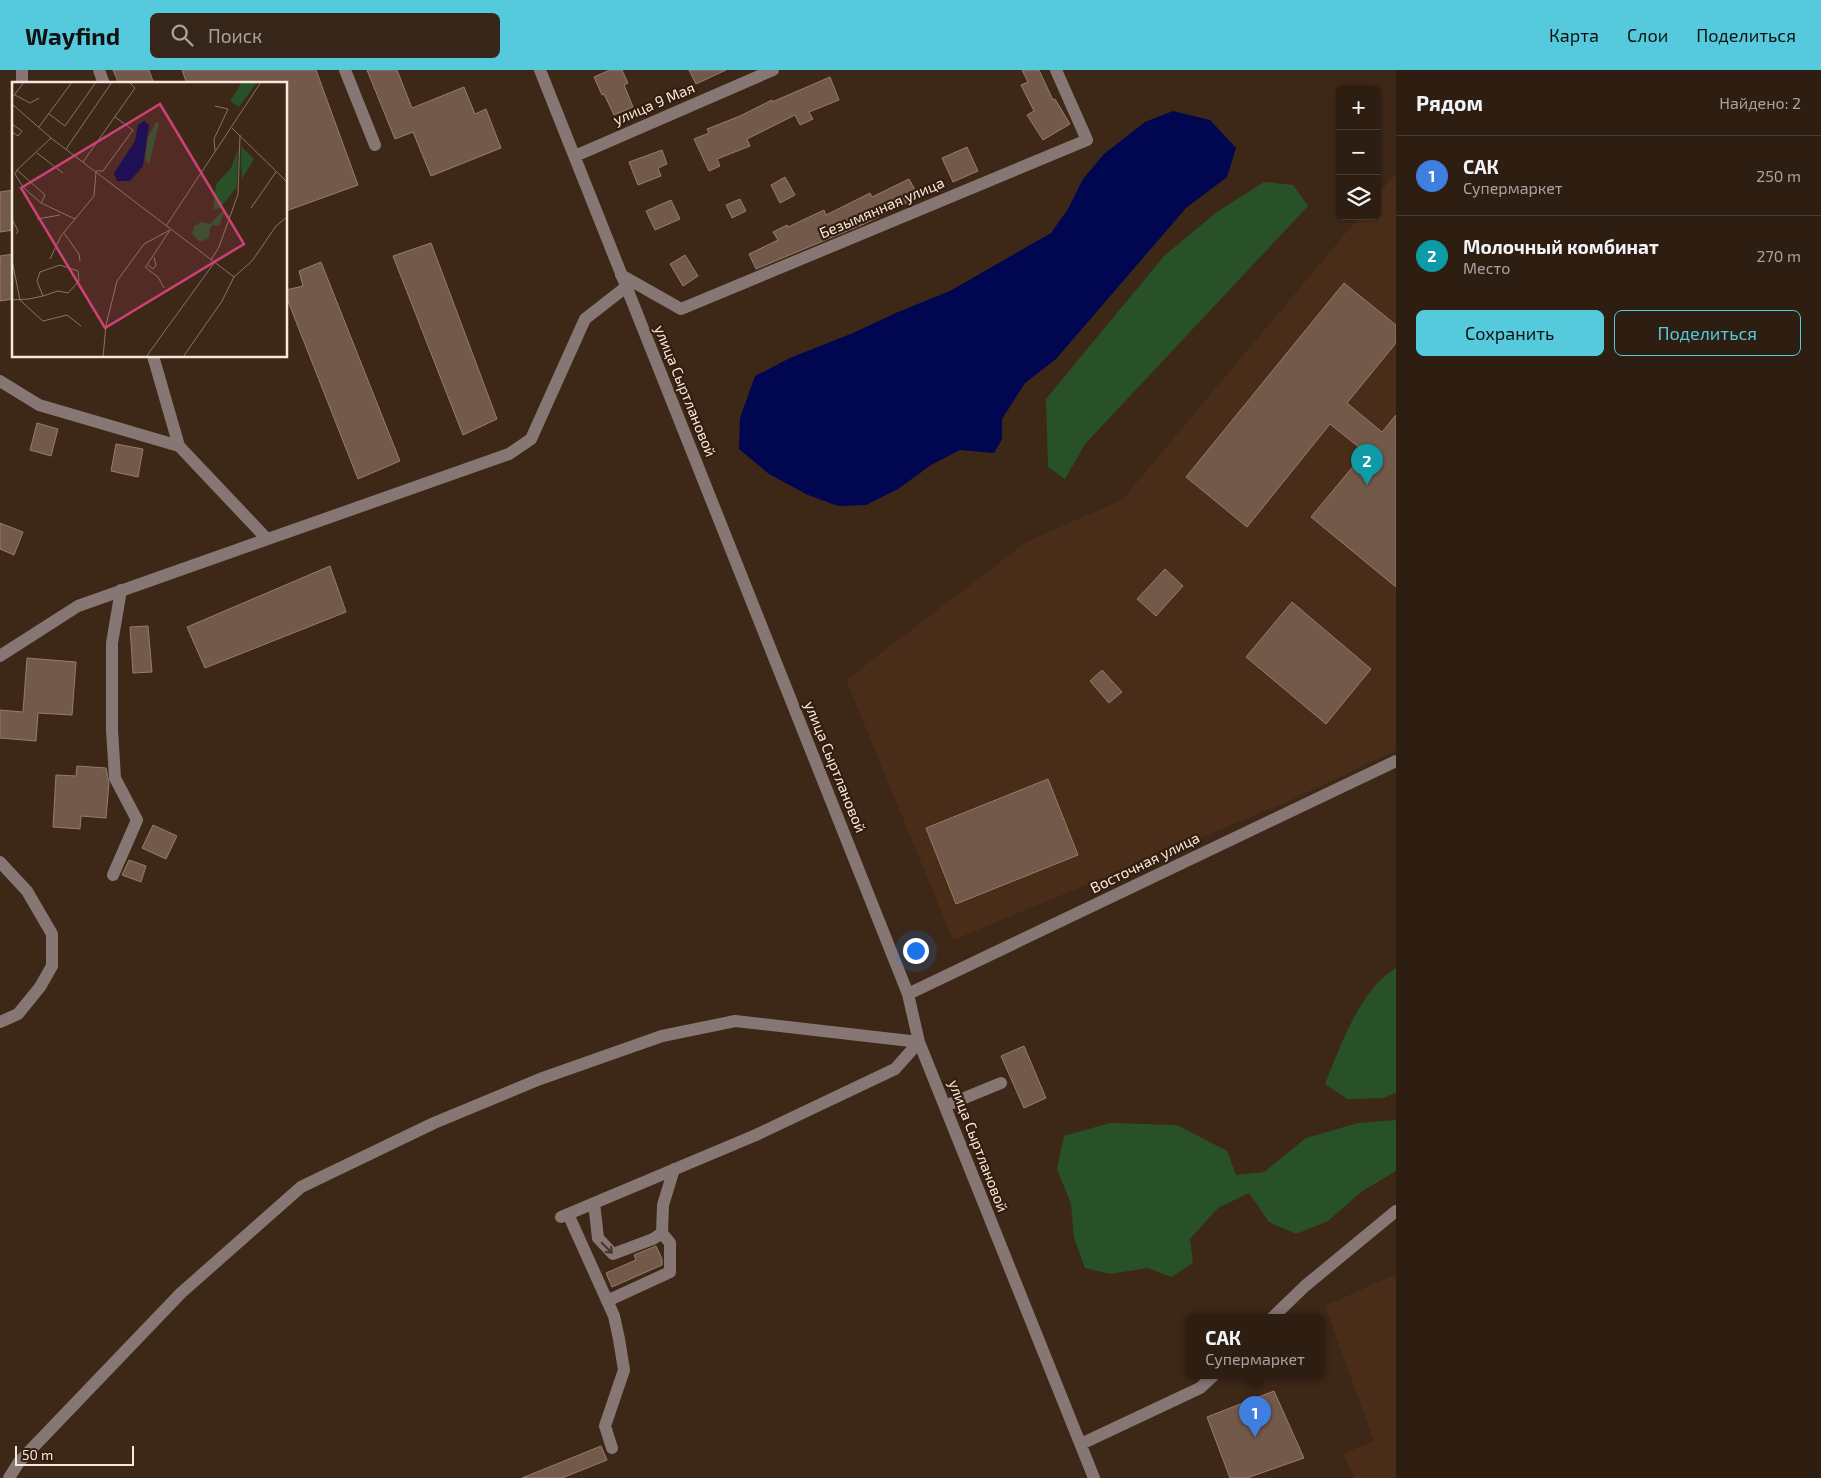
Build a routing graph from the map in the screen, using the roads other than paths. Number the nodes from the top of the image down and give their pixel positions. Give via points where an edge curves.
1 (99, 70) edge
2 (345, 70) edge
3 (540, 70) edge
4 (773, 70) edge
5 (1056, 70) edge
6 (103, 82) edge
7 (375, 145) dead end
8 (575, 156) junction
9 (621, 274) junction
10 (626, 287) junction
11 (154, 358) edge
12 (0, 382) edge
13 (179, 446) junction
14 (267, 539) junction
15 (121, 590) junction
16 (0, 656) edge
17 (1396, 761) edge
18 (0, 862) edge
19 (113, 875) dead end
20 (908, 994) junction
21 (0, 1022) edge
22 (919, 1042) junction
23 (1001, 1083) dead end
24 (945, 1106) junction
25 (674, 1169) junction
26 (594, 1203) junction
27 (1396, 1211) edge
28 (662, 1233) junction
29 (607, 1301) junction
30 (1276, 1314) edge
31 (1210, 1379) edge
32 (1081, 1444) junction
33 (612, 1448) dead end
34 (9, 1478) edge
35 (1094, 1478) edge

1 - 6 street
2 - 7 street
3 - 8 street, улица Сыртлановой
4 - 8 street, улица 9 Мая
5 - 9 street, Безымянная улица via 1087,140 681,309
8 - 9 street, улица Сыртлановой
9 - 10 street, улица Сыртлановой
10 - 14 street via 585,318 531,439 509,454
10 - 20 street, улица Сыртлановой
11 - 13 street
12 - 13 street via 39,405
13 - 14 street
14 - 15 street
15 - 16 street via 78,606
15 - 19 street via 112,643 115,778 137,820
17 - 20 street, Восточная улица
18 - 21 street via 27,891 52,934 52,966 18,1014
20 - 22 street, улица Сыртлановой
22 - 24 street, улица Сыртлановой
22 - 25 street via 895,1069 756,1135
22 - 34 street via 735,1022 662,1036 540,1079 434,1123 327,1174 301,1187 181,1293 19,1462
23 - 24 street
24 - 32 street, улица Сыртлановой
25 - 26 street
25 - 28 street via 663,1205
26 -> 28 street via 598,1238 613,1254
26 - 29 street via 564,1215
27 - 30 street
28 - 29 street via 670,1243 670,1272
29 - 33 street via 614,1316 624,1370 605,1426
31 - 32 street via 1200,1388
32 - 35 street, улица Сыртлановой

